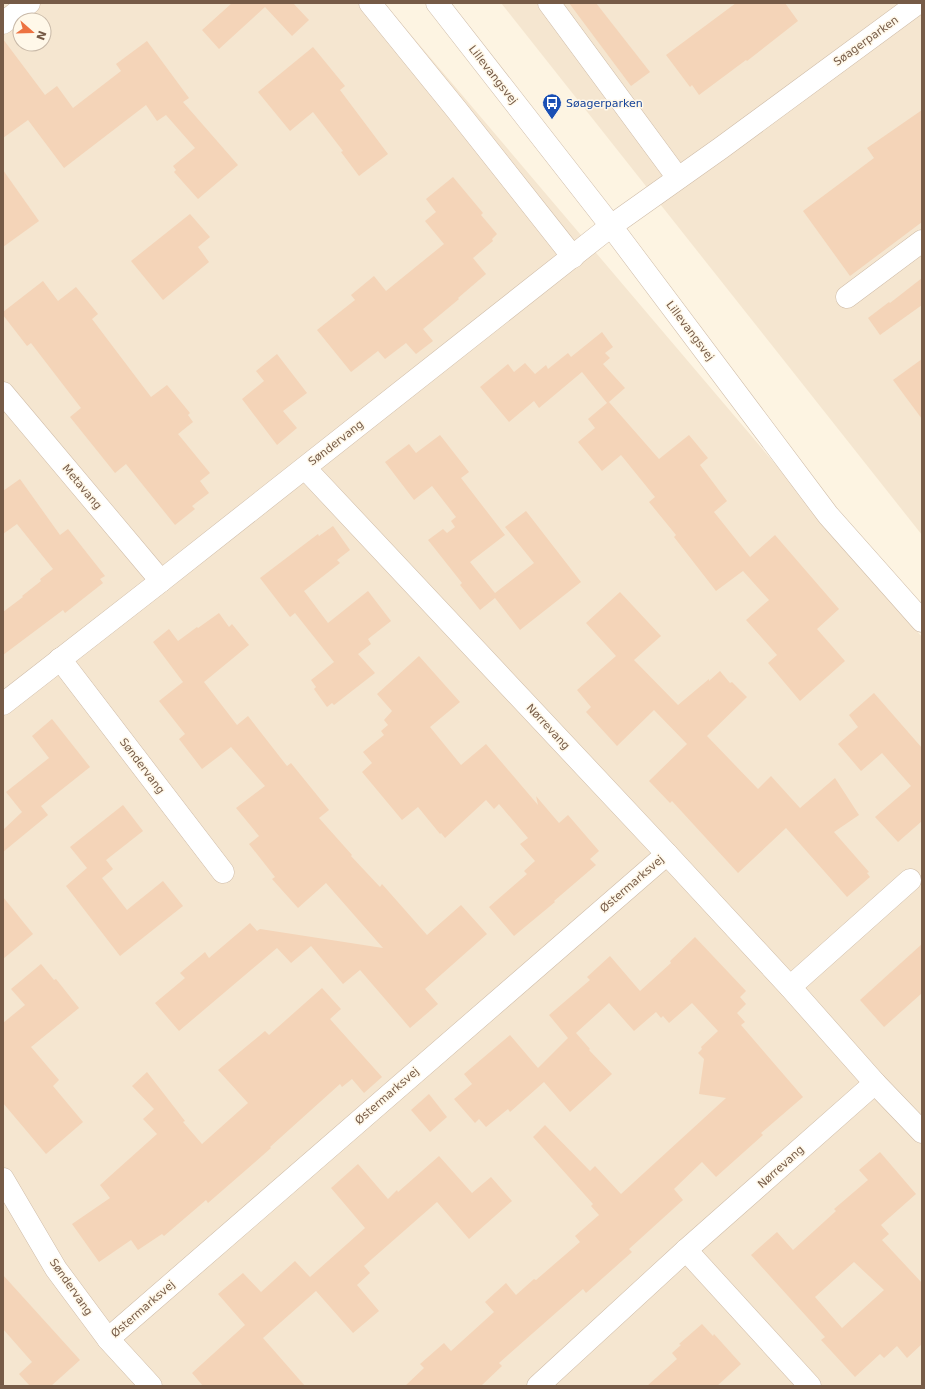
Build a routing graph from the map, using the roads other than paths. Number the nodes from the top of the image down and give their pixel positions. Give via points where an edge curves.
1 (29, 3) edge
2 (370, 3) edge
3 (426, 3) edge
4 (437, 3) edge
5 (549, 3) edge
6 (918, 3) edge
7 (3, 22) edge
8 (464, 38) junction
9 (678, 178) junction
10 (611, 226) junction
11 (922, 241) edge
12 (573, 257) junction
13 (847, 297) dead end
14 (3, 393) edge
15 (305, 468) junction
16 (161, 581) junction
17 (922, 621) edge
18 (60, 659) junction
19 (3, 704) edge
20 (667, 854) junction
21 (223, 872) dead end
22 (910, 880) dead end
23 (790, 987) junction
24 (875, 1083) junction
25 (922, 1132) edge
26 (3, 1179) edge
27 (686, 1250) junction
28 (108, 1339) junction
29 (151, 1386) edge
30 (538, 1386) edge
31 (810, 1386) edge

1 - 7 street
2 - 12 street
3 - 8 street, Lillevangsvej
4 - 8 street, Lillevangsvej
5 - 9 street
6 - 9 street, Søagerparken
8 - 10 street, Lillevangsvej
9 - 10 street, Søagerparken
10 - 12 street, Søndervang
10 - 17 street, Lillevangsvej via 828,515
11 - 13 street
12 - 15 street, Søndervang
14 - 16 street, Metavang
15 - 16 street, Søndervang
15 - 20 street, Nørrevang
16 - 18 street, Søndervang
18 - 19 street, Søndervang
18 - 21 street, Søndervang
20 - 23 street, Nørrevang
20 - 28 street, Østermarksvej
22 - 23 street
23 - 24 street, Nørrevang
24 - 25 street, Nørrevang
24 - 27 street, Nørrevang
26 - 28 street, Søndervang via 56,1269
27 - 30 street, Nørrevang
27 - 31 street
28 - 29 street, Søndervang

